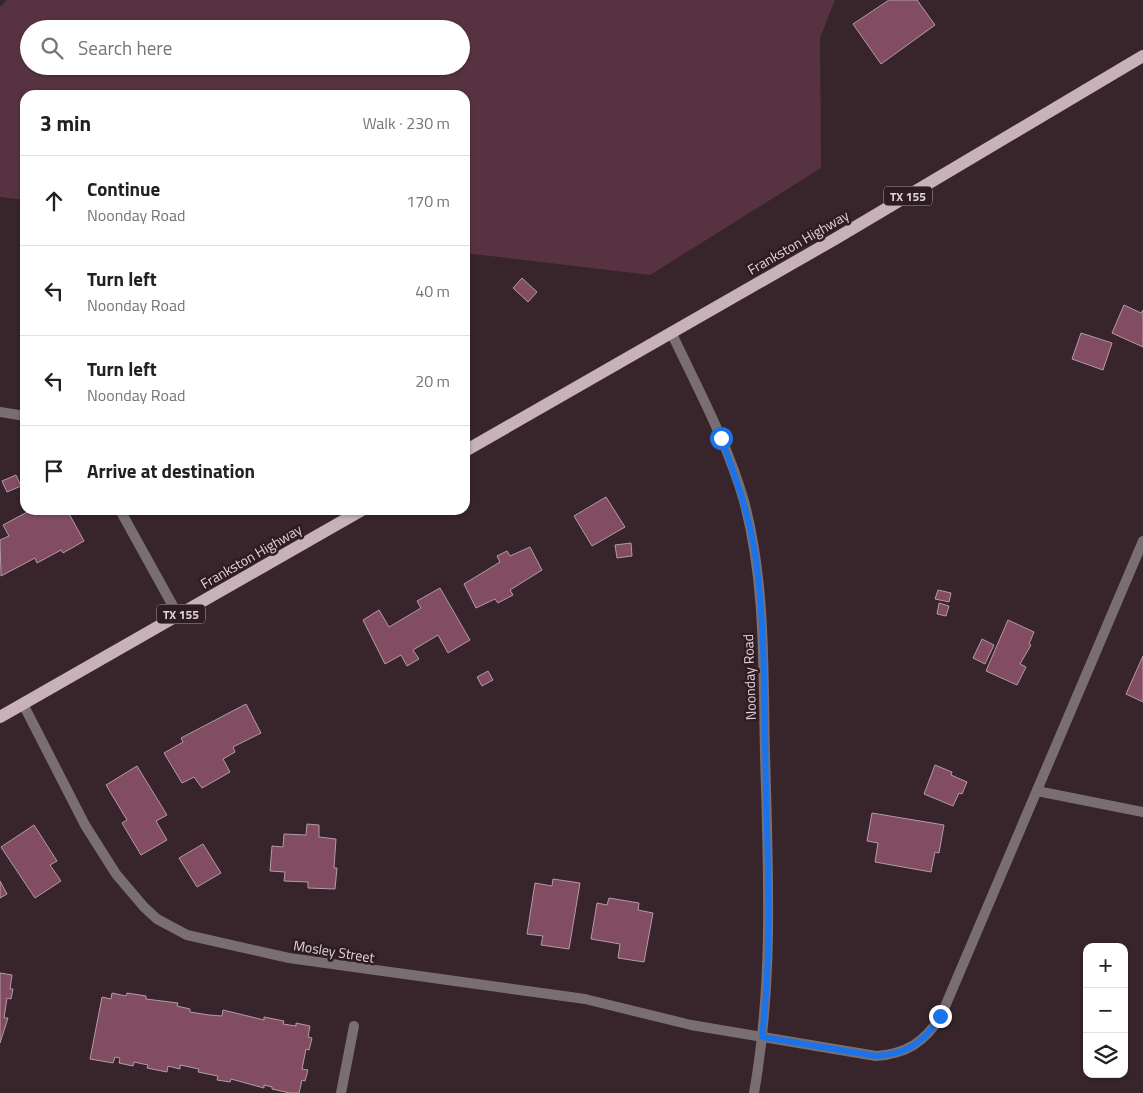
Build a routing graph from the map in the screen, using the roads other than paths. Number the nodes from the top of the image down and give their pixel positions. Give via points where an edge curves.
1 (1143, 56) edge
2 (671, 332) junction
3 (0, 412) edge
4 (20, 415) edge
5 (470, 448) edge
6 (123, 515) edge
7 (353, 515) edge
8 (1143, 542) edge
9 (178, 615) junction
10 (23, 704) junction
11 (0, 717) edge
12 (1036, 791) junction
13 (1143, 812) edge
14 (354, 1026) dead end
15 (762, 1037) junction
16 (341, 1093) edge
17 (754, 1093) edge

1 - 2 main road, Frankston Highway / TX 155
2 - 5 main road, Frankston Highway / TX 155
2 - 15 street, Noonday Road via 721,438 747,517 757,568 762,635 769,919
3 - 4 street
6 - 9 street
7 - 9 main road, Frankston Highway / TX 155
8 - 12 street
9 - 10 main road, Frankston Highway / TX 155
10 - 11 main road, Frankston Highway / TX 155
10 - 15 street, Mosley Street via 85,825 116,874 157,919 187,935 289,958 585,999 665,1019
12 - 13 street
12 - 15 street via 940,1016 925,1038 903,1051 876,1056
14 - 16 street
15 - 17 street, Noonday Road

